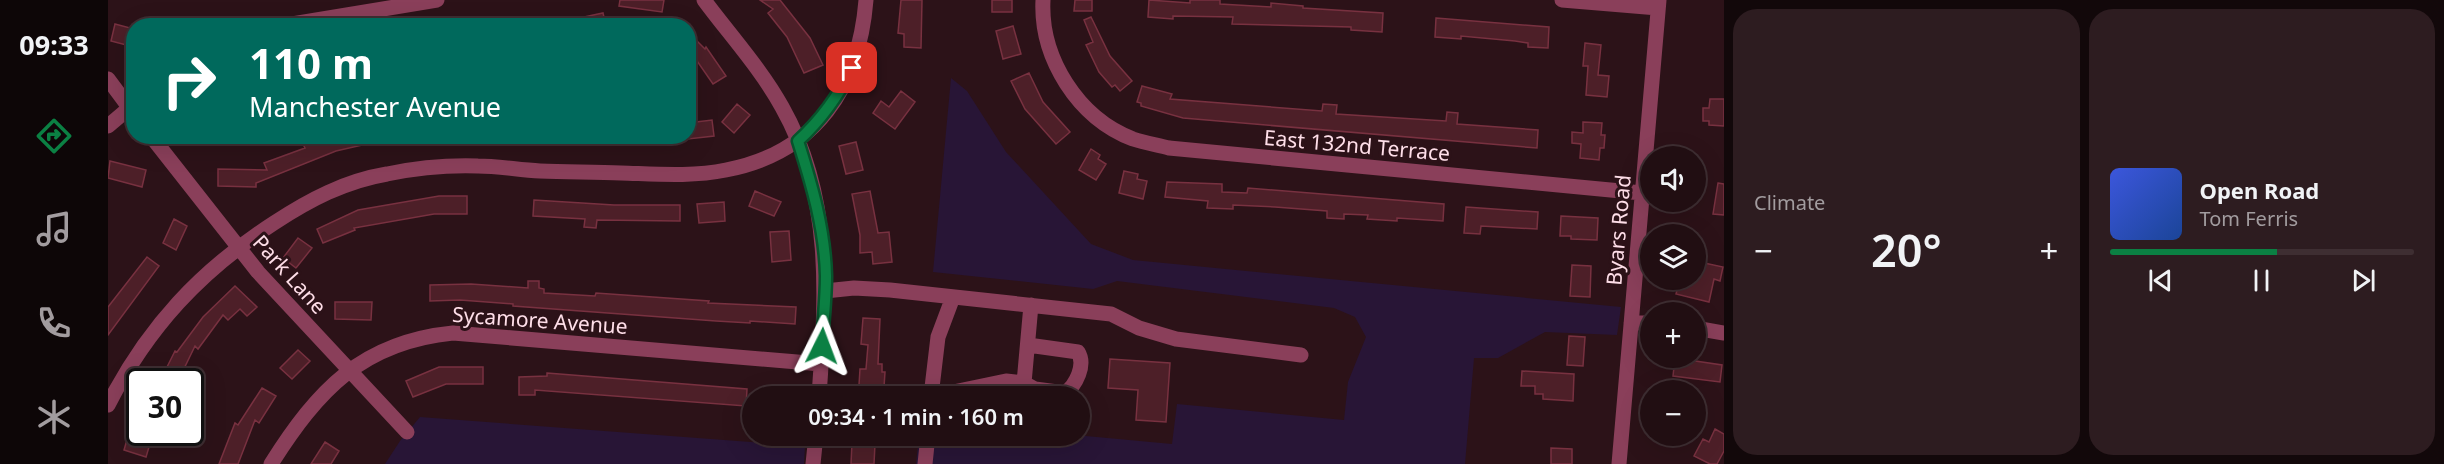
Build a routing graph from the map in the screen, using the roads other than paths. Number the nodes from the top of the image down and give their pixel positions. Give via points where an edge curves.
1 (437, 0) edge
2 (704, 0) edge
3 (866, 0) edge
4 (1043, 0) edge
5 (1562, 0) edge
6 (1659, 4) edge
7 (328, 18) edge
8 (108, 79) edge
9 (126, 101) edge
10 (126, 112) edge
11 (108, 126) edge
12 (798, 141) junction
13 (157, 144) edge
14 (1646, 146) edge
15 (1640, 193) edge
16 (1640, 212) edge
17 (237, 247) junction
18 (825, 291) junction
19 (953, 297) junction
20 (1031, 305) junction
21 (1631, 322) junction
22 (1640, 323) edge
23 (1706, 330) edge
24 (1724, 333) edge
25 (1028, 345) junction
26 (1301, 355) dead end
27 (821, 364) junction
28 (349, 370) junction
29 (1024, 382) junction
30 (820, 386) edge
31 (934, 386) edge
32 (982, 386) edge
33 (108, 405) edge
34 (407, 432) dead end
35 (815, 446) edge
36 (927, 446) edge
37 (272, 464) edge
38 (813, 464) edge
39 (925, 464) edge
40 (1619, 464) edge

1 - 7 street
2 - 12 street via 768,84
3 - 12 street via 864,32 839,95 821,120
4 - 15 street, East 132nd Terrace via 1048,46 1068,87 1106,124 1132,138 1169,148
5 - 6 street
6 - 14 street, Byars Road
8 - 9 street
10 - 11 street
12 - 17 street via 748,165 683,175 477,165 386,174 346,184 309,200
12 - 18 street via 815,192 824,244
13 - 17 street, Park Lane
16 - 21 street, Byars Road
17 - 28 street, Park Lane
17 - 33 street via 195,284 157,326 125,371
18 - 19 street via 854,288
18 - 27 street
19 - 20 street
19 - 31 street via 938,337
20 - 25 street
20 - 26 street via 1111,314 1139,328 1176,339
21 - 22 street
21 - 40 street, Byars Road
23 - 24 street
25 - 29 street
25 - 29 street via 1078,352 1081,356 1074,386 1065,393 1035,389
27 - 28 street, Sycamore Avenue via 453,333 398,343
27 - 30 street
28 - 34 street, Park Lane
28 - 37 street, Sycamore Avenue via 291,432
29 - 32 street
35 - 38 street
36 - 39 street

